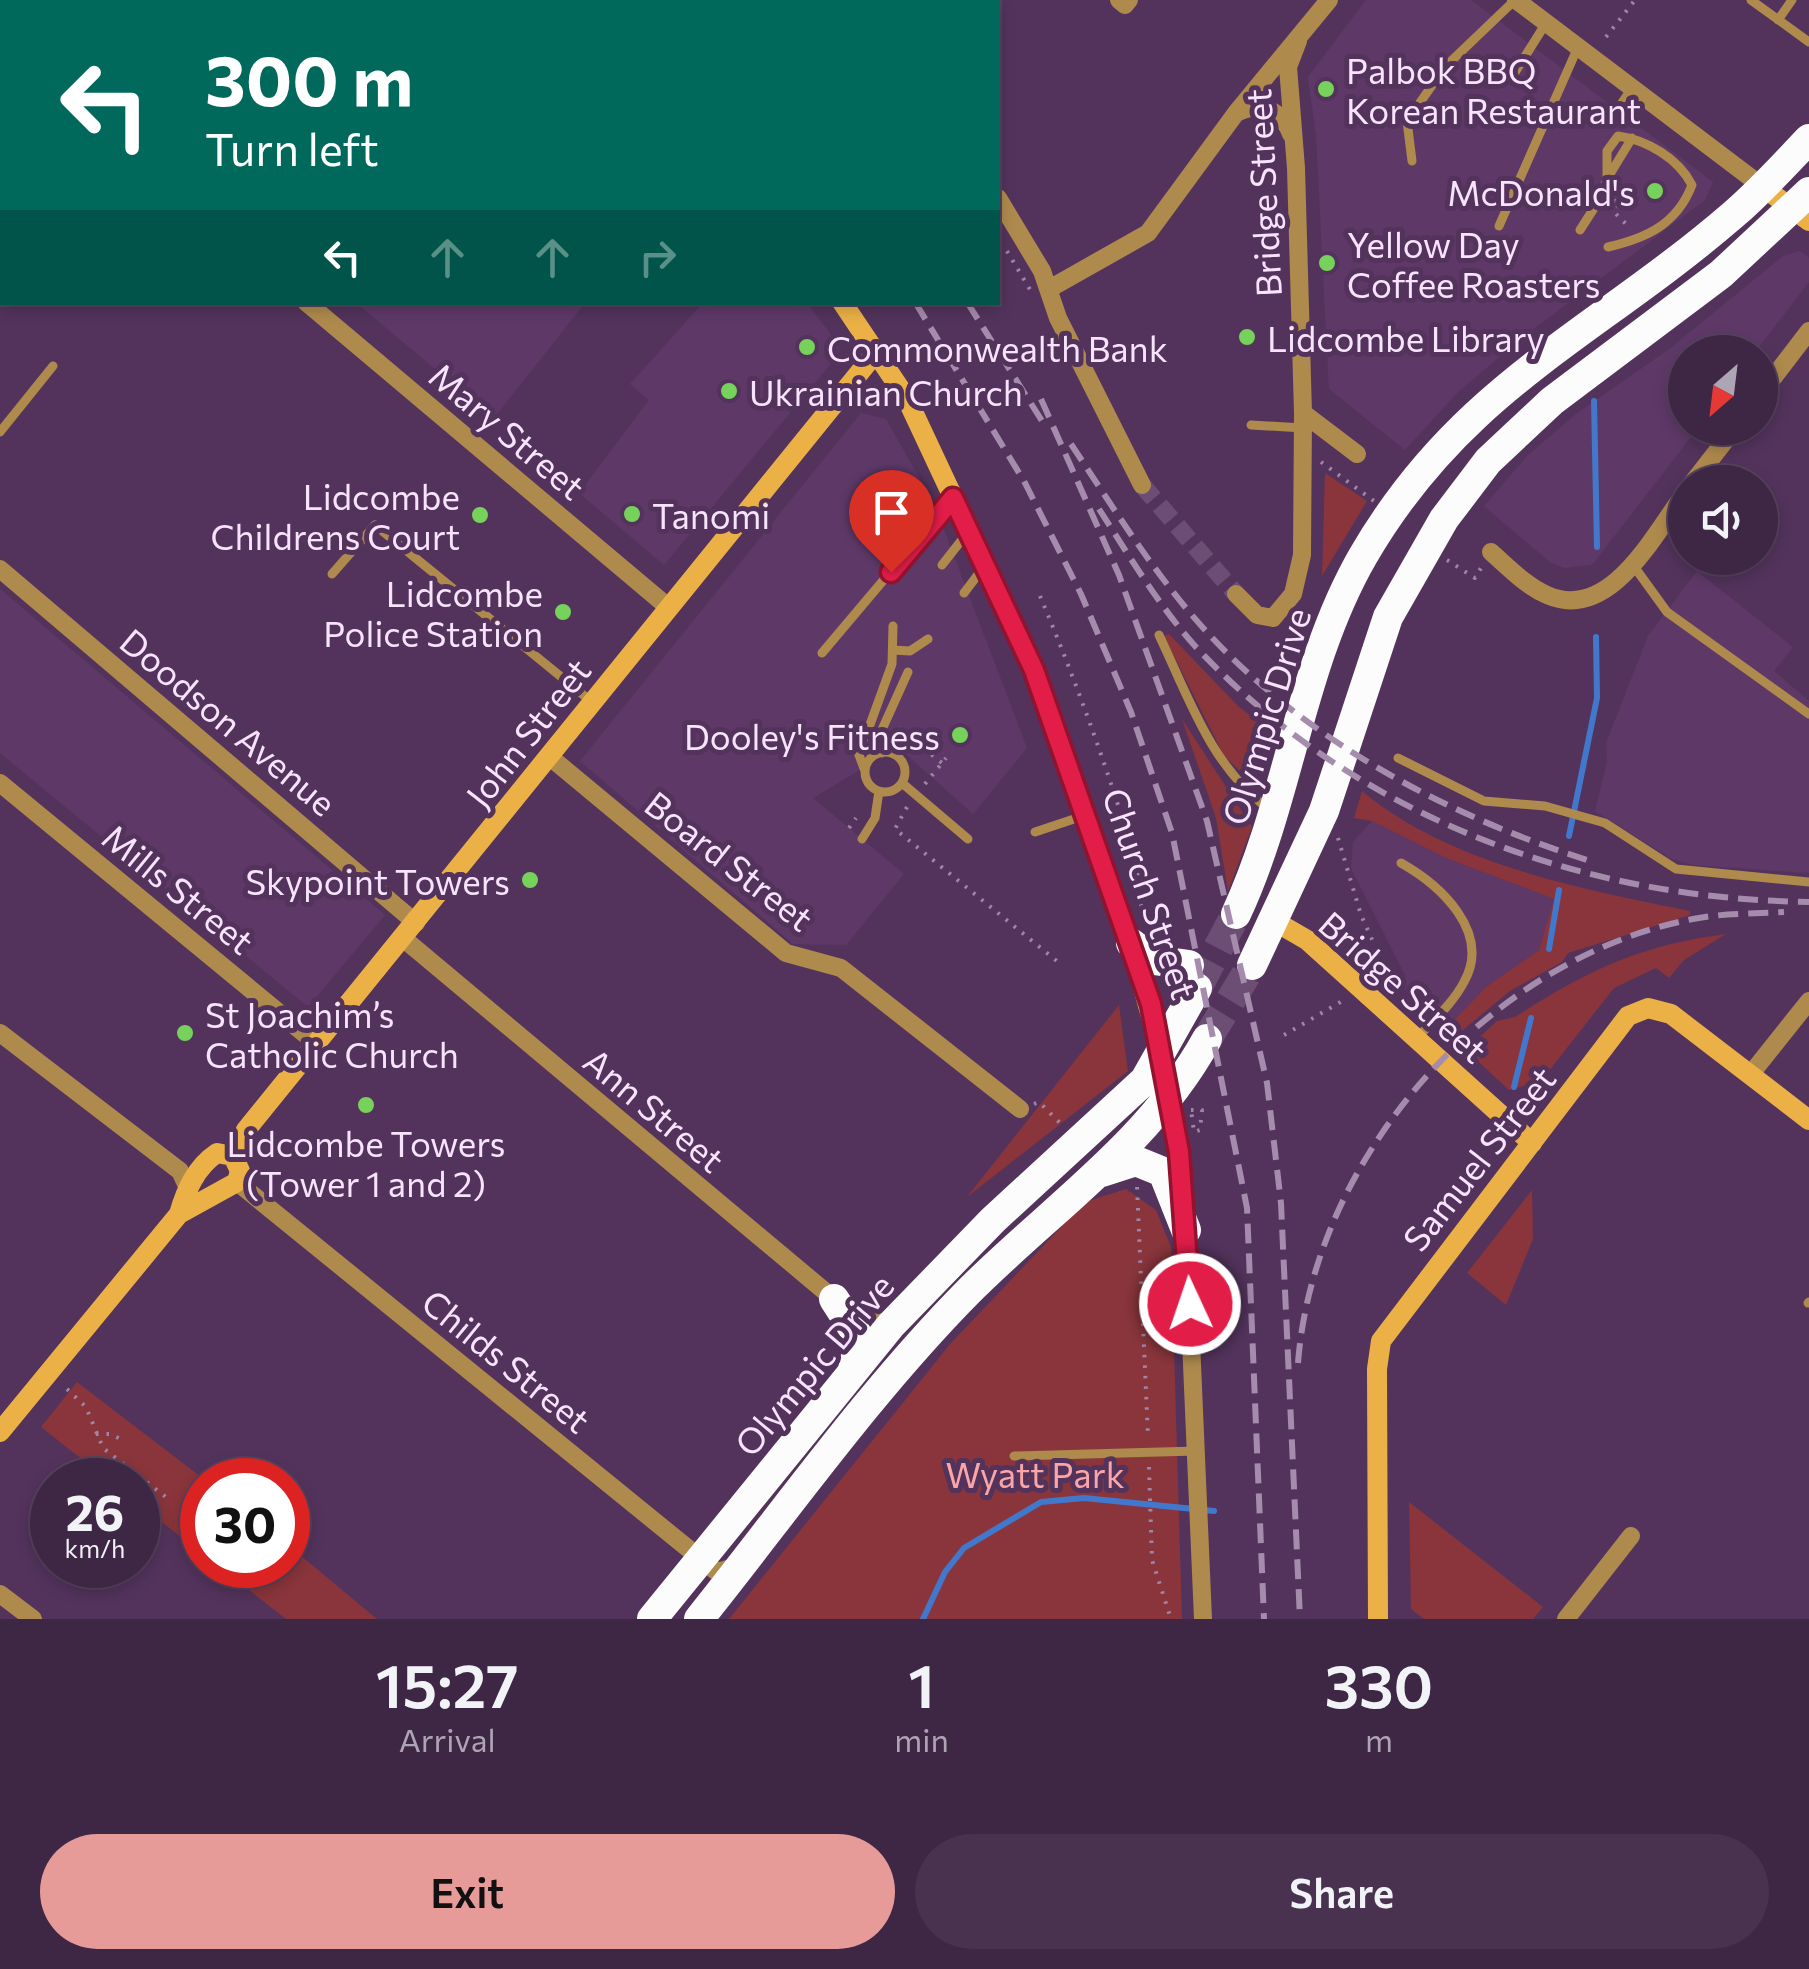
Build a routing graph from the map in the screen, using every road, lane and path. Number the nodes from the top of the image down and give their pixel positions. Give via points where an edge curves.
1 (1119, 0) edge
2 (1128, 0) edge
3 (1515, 0) edge
4 (1635, 0) edge
5 (1752, 0) edge
6 (1792, 0) edge
7 (1327, 1) edge
8 (1778, 20) junction
9 (1546, 23) junction
10 (1606, 37) dead end
11 (1298, 41) junction
12 (1809, 42) edge
13 (1578, 46) junction
14 (1512, 78) dead end
15 (1632, 88) junction
16 (1616, 110) dead end
17 (1236, 114) junction
18 (1292, 137) junction
19 (1809, 139) edge
20 (1412, 160) dead end
21 (1763, 187) junction
22 (1000, 202) edge
23 (1618, 203) dead end
24 (1804, 207) edge
25 (1498, 226) dead end
26 (1580, 230) dead end
27 (1637, 240) junction
28 (1608, 247) dead end
29 (1049, 289) junction
30 (310, 305) edge
31 (844, 305) edge
32 (1809, 331) edge
33 (877, 351) junction
34 (53, 366) dead end
35 (1778, 371) edge
36 (1303, 420) junction
37 (1251, 425) dead end
38 (0, 432) edge
39 (1722, 445) edge
40 (1357, 454) dead end
41 (1304, 456) junction
42 (1706, 465) edge
43 (1142, 485) tunnel mouth
44 (953, 498) junction
45 (1374, 501) dead end
46 (1668, 515) edge
47 (968, 532) junction
48 (1491, 552) joint
49 (1632, 563) junction
50 (942, 565) dead end
51 (984, 566) junction
52 (0, 569) edge
53 (1435, 570) dead end
54 (332, 574) dead end
55 (964, 593) dead end
56 (1236, 594) tunnel mouth
57 (1040, 596) dead end
58 (668, 607) junction
59 (893, 626) dead end
60 (1159, 635) dead end
61 (928, 639) dead end
62 (894, 650) junction
63 (822, 654) dead end
64 (908, 672) dead end
65 (592, 702) junction
66 (1809, 714) edge
67 (897, 726) dead end
68 (882, 753) junction
69 (550, 757) junction
70 (1398, 758) dead end
71 (866, 771) junction
72 (0, 783) edge
73 (902, 783) junction
74 (879, 791) junction
75 (916, 795) junction
76 (1086, 815) junction
77 (1275, 815) junction
78 (1035, 832) dead end
79 (1338, 836) dead end
80 (968, 838) dead end
81 (862, 839) dead end
82 (1401, 863) dead end
83 (1809, 882) edge
84 (1236, 914) tunnel mouth
85 (1276, 922) junction
86 (410, 931) junction
87 (1132, 943) junction
88 (1378, 953) dead end
89 (1058, 962) dead end
90 (1252, 965) tunnel mouth
91 (1186, 973) junction
92 (1809, 1001) edge
93 (1338, 1007) dead end
94 (0, 1032) edge
95 (1284, 1035) dead end
96 (1207, 1039) tunnel mouth
97 (1415, 1040) junction
98 (317, 1044) junction
99 (1161, 1055) junction
100 (1750, 1074) junction
101 (1170, 1100) junction
102 (1124, 1102) junction
103 (1020, 1109) joint
104 (1809, 1120) edge
105 (1062, 1126) dead end
106 (1532, 1142) junction
107 (233, 1156) junction
108 (205, 1164) junction
109 (1095, 1176) junction
110 (1138, 1179) dead end
111 (229, 1185) junction
112 (187, 1186) junction
113 (179, 1214) junction
114 (1186, 1230) junction
115 (834, 1299) junction
116 (872, 1314) dead end
117 (854, 1369) junction
118 (68, 1389) dead end
119 (0, 1432) edge
120 (96, 1434) junction
121 (125, 1441) dead end
122 (1149, 1450) junction
123 (1196, 1451) junction
124 (1014, 1456) dead end
125 (171, 1501) dead end
126 (1632, 1536) dead end
127 (700, 1558) junction
128 (742, 1565) junction
129 (0, 1594) edge
130 (1380, 1618) edge
131 (32, 1619) edge
132 (652, 1619) edge
133 (699, 1619) edge
134 (1171, 1619) edge
135 (1204, 1619) edge
136 (1566, 1619) edge

1 - 2 street
3 - 9 street
3 - 20 lane via 1445,67 1406,121
4 - 10 path
5 - 8 lane
6 - 8 lane
7 - 11 street
8 - 12 lane
9 - 13 street
9 - 14 lane
11 - 17 street
11 - 18 street, Bridge Street via 1288,68
13 - 15 street
13 - 25 lane
15 - 16 lane
15 - 21 street
17 - 18 street via 1250,108 1274,112
17 - 29 street via 1148,232
18 - 36 street, Bridge Street
19 - 21 highway, Olympic Drive
21 - 24 street
21 - 77 highway, Olympic Drive via 1688,251 1525,369 1467,419 1414,480 1364,555 1326,634
22 - 29 street
23 - 27 path via 1614,212
24 - 85 highway via 1552,401 1488,461 1444,519 1377,644 1330,796
26 - 27 lane via 1607,179 1606,152 1618,136 1632,138 1686,173 1692,185 1659,231
27 - 28 lane
29 - 43 street
30 - 58 street, Mary Street
31 - 33 street, Church Street
32 - 35 street
33 - 44 street, Church Street via 908,399
33 - 58 street, John Street
34 - 38 lane
36 - 37 lane
36 - 40 street
36 - 41 street, Bridge Street
39 - 42 street
41 - 45 path
41 - 56 street, Bridge Street via 1298,583 1278,614 1266,620
44 - 47 street, Church Street
44 - 63 lane
46 - 49 street
47 - 50 lane
47 - 51 street, Church Street
48 - 49 street via 1547,595 1580,600 1604,592
48 - 53 path via 1475,578 1442,558
49 - 66 lane via 1667,612
51 - 55 lane
51 - 76 street, Church Street via 1034,670
52 - 86 street, Doodson Avenue
54 - 65 lane via 375,524
57 - 91 path via 1076,680 1136,862 1137,897
58 - 65 street, John Street
59 - 62 lane
60 - 77 lane via 1216,758
61 - 62 lane via 910,651
62 - 71 lane via 858,754
64 - 68 lane via 880,734
65 - 69 street, John Street
67 - 75 path via 944,761
68 - 71 lane
68 - 73 lane via 900,759
69 - 86 street, John Street
69 - 103 street, Board Street via 786,953 841,968
70 - 83 lane via 1484,801 1588,818 1676,869
71 - 74 lane
72 - 98 street, Mills Street
73 - 74 lane
73 - 75 lane
74 - 81 lane via 875,818
75 - 80 lane
75 - 89 path via 895,828
76 - 78 lane
76 - 87 street, Church Street
77 - 84 highway, Olympic Drive
79 - 88 path
82 - 97 lane via 1438,887 1470,938 1464,982
85 - 90 highway
85 - 97 street, Bridge Street via 1307,940
86 - 98 street, John Street
86 - 115 street, Ann Street
87 - 91 highway
87 - 99 street, Church Street
91 - 99 highway, Olympic Drive
92 - 100 street
93 - 95 path
94 - 112 street via 180,1171
96 - 101 highway, Olympic Drive
97 - 106 street, Bridge Street
98 - 107 street, John Street via 246,1130
99 - 101 highway, Church Street
99 - 102 highway, Olympic Drive
100 - 104 street
100 - 106 street, Samuel Street via 1671,1014 1648,1008 1628,1016
101 - 102 highway via 1144,1096
101 - 109 highway, Olympic Drive
101 - 114 street, Church Street
102 - 117 highway, Olympic Drive via 947,1265
103 - 105 path via 1039,1102
106 - 130 street, Samuel Street via 1381,1342
107 - 108 street via 217,1153
107 - 111 street via 240,1165
108 - 111 street via 206,1180
108 - 112 street
109 - 114 highway via 1124,1163 1148,1162 1172,1185
109 - 128 highway, Olympic Drive via 912,1352
110 - 122 path
111 - 113 street
111 - 127 street, Childs Street
112 - 113 street
113 - 119 street
114 - 123 street, Church Street
115 - 116 street, Ann Street
115 - 117 highway via 860,1339
117 - 127 highway, Olympic Drive
118 - 120 path via 86,1407
120 - 121 path
120 - 125 path via 103,1448
122 - 123 lane
122 - 124 lane
122 - 134 path via 1152,1560
123 - 135 street, Church Street
126 - 136 street
127 - 128 street, Childs Street via 717,1572
127 - 132 highway, Olympic Drive
128 - 133 highway, Olympic Drive
129 - 131 street

